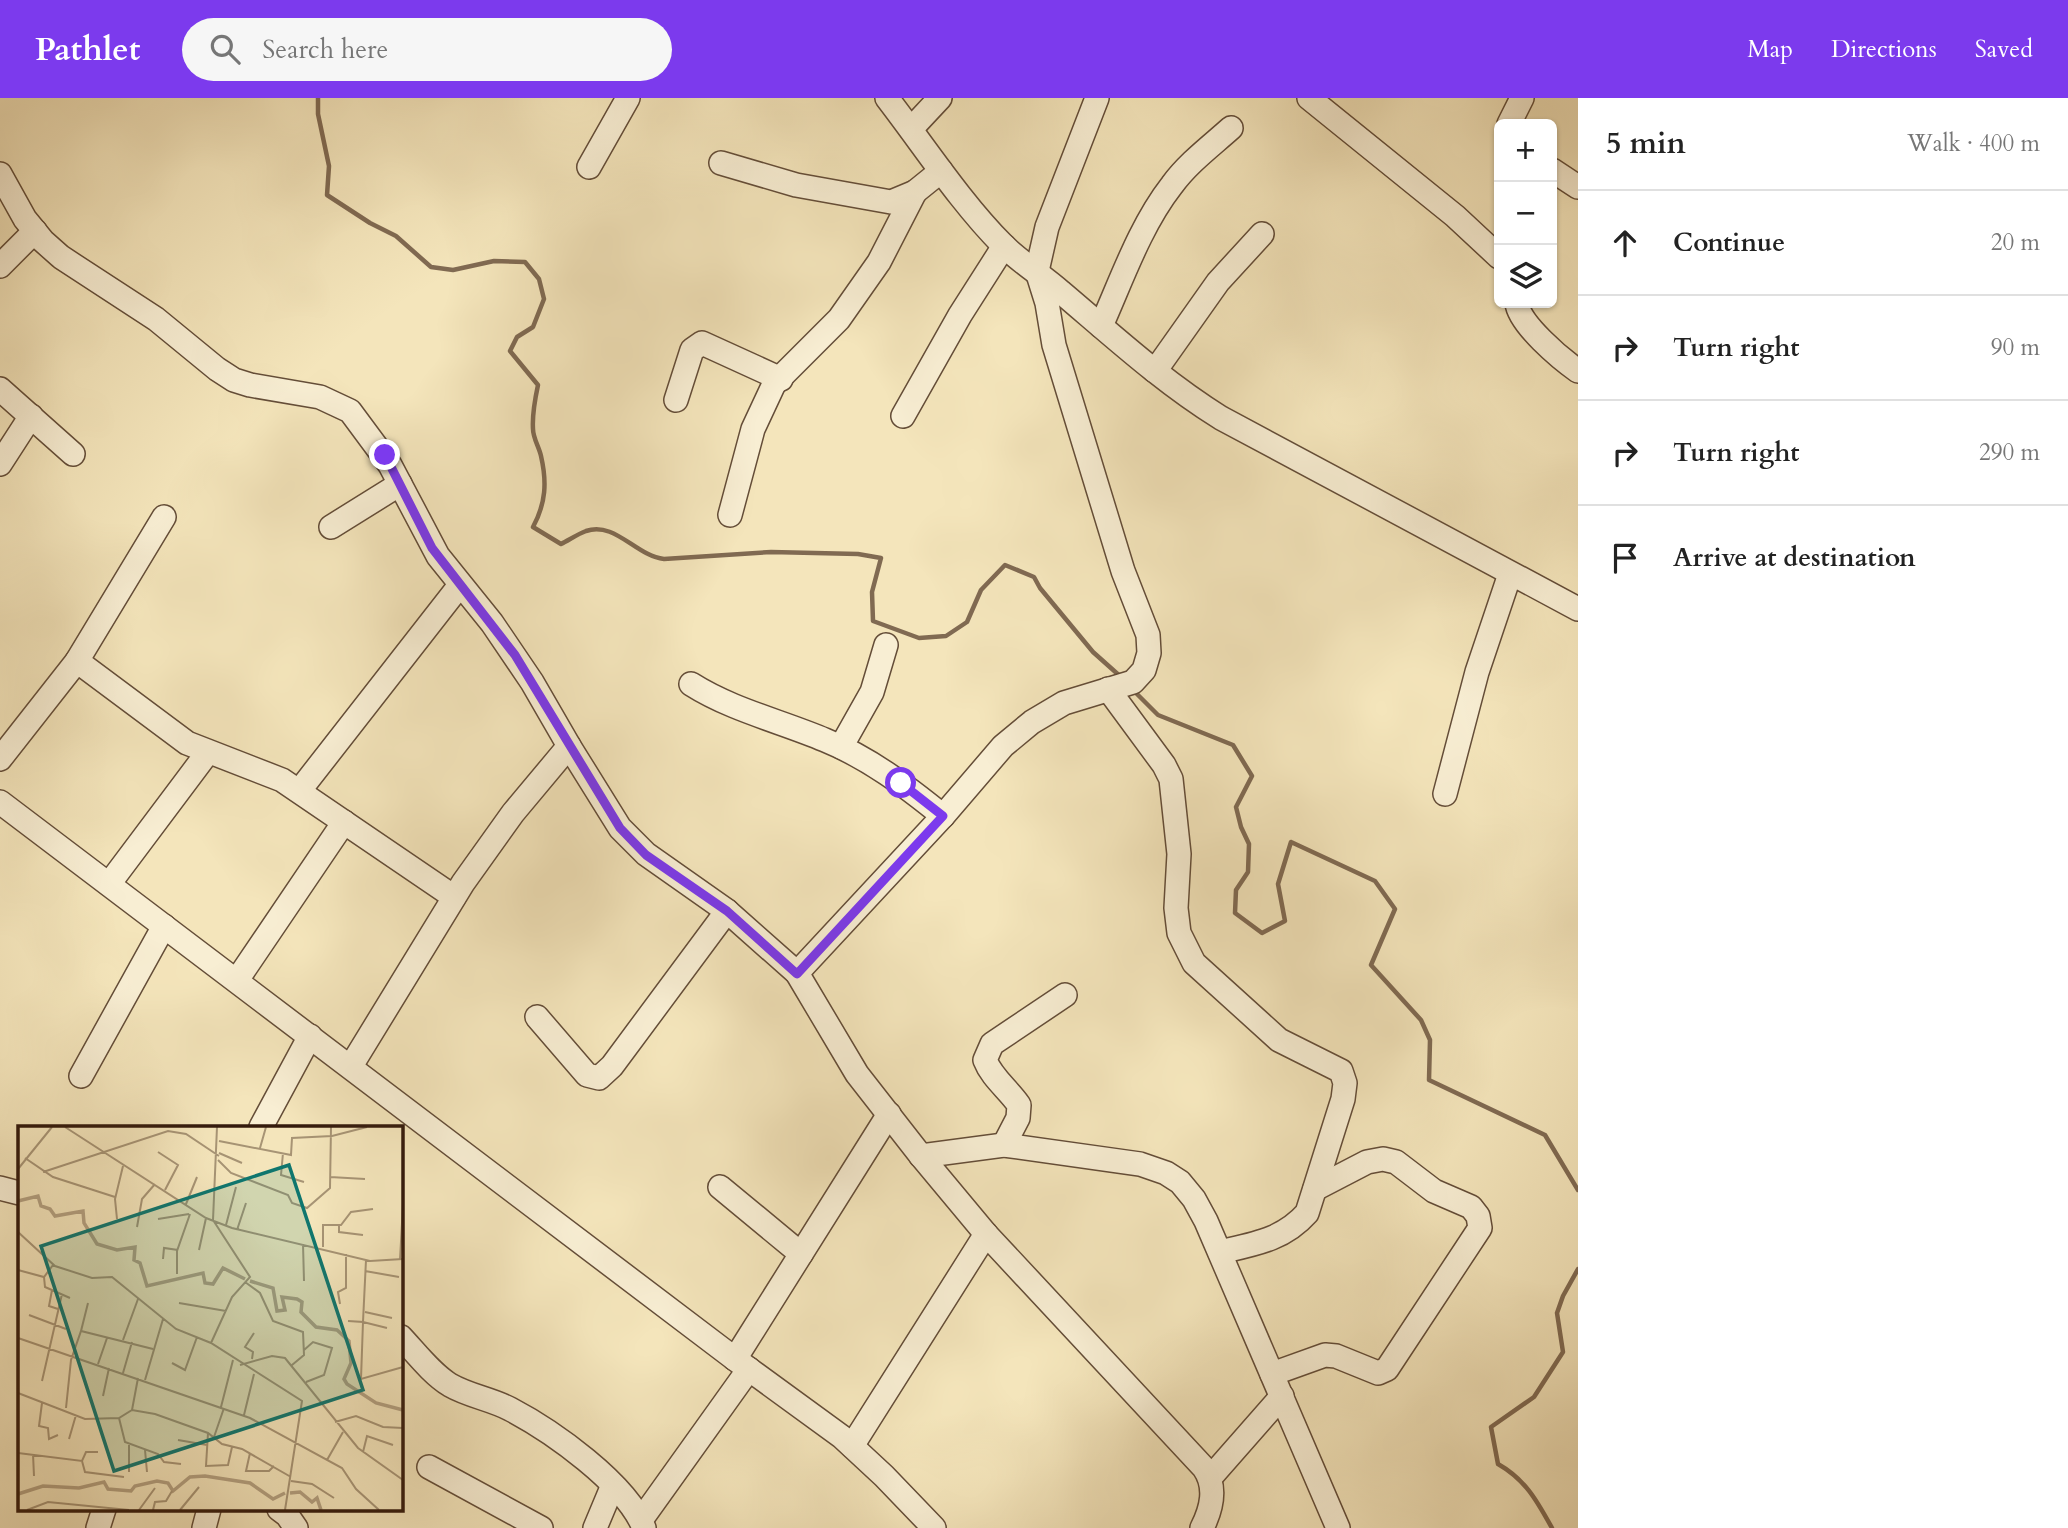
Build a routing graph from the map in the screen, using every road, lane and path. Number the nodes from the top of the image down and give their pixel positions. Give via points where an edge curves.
1 (628, 98) edge
2 (887, 98) edge
3 (940, 98) edge
4 (1097, 98) edge
5 (1309, 98) edge
6 (1522, 98) edge
7 (1512, 119) edge
8 (1231, 128) dead end
9 (911, 129) junction
10 (721, 163) dead end
11 (589, 167) dead end
12 (941, 171) junction
13 (1557, 173) edge
14 (0, 174) edge
15 (1578, 187) edge
16 (915, 192) junction
17 (35, 231) junction
18 (1262, 234) dead end
19 (1004, 246) junction
20 (1494, 252) edge
21 (0, 266) edge
22 (1037, 271) junction
23 (1518, 308) edge
24 (1101, 326) junction
25 (1578, 371) edge
26 (1155, 372) junction
27 (780, 379) junction
28 (0, 389) edge
29 (676, 400) dead end
30 (31, 416) junction
31 (903, 416) dead end
32 (73, 454) dead end
33 (0, 464) edge
34 (400, 484) junction
35 (730, 515) dead end
36 (164, 517) dead end
37 (331, 527) dead end
38 (1510, 574) junction
39 (460, 585) junction
40 (1578, 609) edge
41 (886, 645) dead end
42 (77, 662) junction
43 (691, 684) dead end
44 (1108, 689) junction
45 (569, 746) junction
46 (841, 747) junction
47 (208, 752) junction
48 (0, 759) edge
49 (300, 790) junction
50 (1445, 794) dead end
51 (0, 802) edge
52 (943, 816) junction
53 (344, 822) junction
54 (109, 884) junction
55 (454, 897) junction
56 (727, 911) junction
57 (164, 926) junction
58 (797, 974) junction
59 (237, 981) junction
60 (1065, 995) dead end
61 (537, 1017) dead end
62 (310, 1036) junction
63 (351, 1066) junction
64 (81, 1076) dead end
65 (889, 1114) junction
66 (262, 1126) edge
67 (1004, 1144) junction
68 (921, 1156) junction
69 (720, 1187) dead end
70 (1315, 1189) junction
71 (986, 1234) junction
72 (1220, 1252) junction
73 (801, 1254) junction
74 (402, 1338) edge
75 (742, 1364) junction
76 (1272, 1374) junction
77 (1282, 1396) junction
78 (852, 1447) junction
79 (429, 1467) dead end
80 (1210, 1478) junction
81 (613, 1485) junction
82 (104, 1510) edge
83 (209, 1510) edge
84 (280, 1510) edge
85 (643, 1524) edge
86 (98, 1528) edge
87 (204, 1528) edge
88 (296, 1528) edge
89 (541, 1528) edge
90 (595, 1528) edge
91 (934, 1528) edge
92 (1202, 1528) edge
93 (1338, 1528) edge

1 - 11 street
2 - 9 street
3 - 9 street
4 - 22 street via 1047,227
5 - 20 street
6 - 7 street
8 - 24 street via 1165,194
9 - 12 street
10 - 16 street via 796,185 880,201 891,202
12 - 16 street
12 - 19 street
13 - 15 street
14 - 17 street
16 - 27 street via 879,262 847,307
17 - 21 street
17 - 34 street via 61,257 156,319 234,380 320,397 350,411 385,455
18 - 26 street via 1218,282
19 - 22 street
19 - 31 street
22 - 24 street
22 - 44 street via 1058,358 1123,571 1148,635 1144,670 1132,682
23 - 25 street via 1556,354
24 - 26 street
26 - 38 street via 1221,418
27 - 29 street via 702,343 692,350
27 - 35 street via 753,429
28 - 30 street
30 - 32 street
30 - 33 street
34 - 37 street
34 - 39 street via 432,548
36 - 42 street
38 - 40 street
38 - 50 street via 1477,671
39 - 45 street via 515,655
39 - 49 street
41 - 46 street via 872,692
42 - 47 street via 187,743
42 - 48 street
43 - 46 street via 728,704
44 - 52 street via 1064,703 1032,722 995,755
44 - 70 street via 1171,779 1180,854 1179,933 1194,962 1279,1040 1341,1071 1343,1099
45 - 55 street via 513,813
45 - 56 street via 631,841
46 - 52 street via 892,777
47 - 49 street
47 - 54 street
49 - 53 street
51 - 54 street
52 - 58 street
53 - 55 street
53 - 59 street
54 - 57 street
55 - 63 street
56 - 58 street
56 - 61 street via 599,1078 587,1075
57 - 59 street
57 - 64 street
58 - 65 street via 857,1074
59 - 62 street
60 - 67 street via 992,1044 988,1052 985,1060 990,1074 1019,1105 1018,1118
62 - 63 street
62 - 66 street
63 - 75 street
65 - 68 street
65 - 73 street
67 - 68 street
67 - 72 street via 1120,1160 1166,1173 1194,1199
68 - 71 street
69 - 73 street
70 - 72 street via 1307,1213 1295,1227 1260,1243
70 - 76 street via 1383,1158 1396,1162 1434,1191 1471,1207 1480,1228 1387,1369 1378,1373 1325,1355
71 - 78 street
71 - 80 street
72 - 76 street
73 - 75 street
74 - 81 street via 443,1380 512,1410 562,1441
75 - 78 street
75 - 85 street
76 - 77 street
77 - 80 street
77 - 93 street
78 - 91 street
79 - 89 street
80 - 92 street via 1211,1502
81 - 85 street
81 - 90 street
82 - 86 street
83 - 87 street
84 - 88 street

